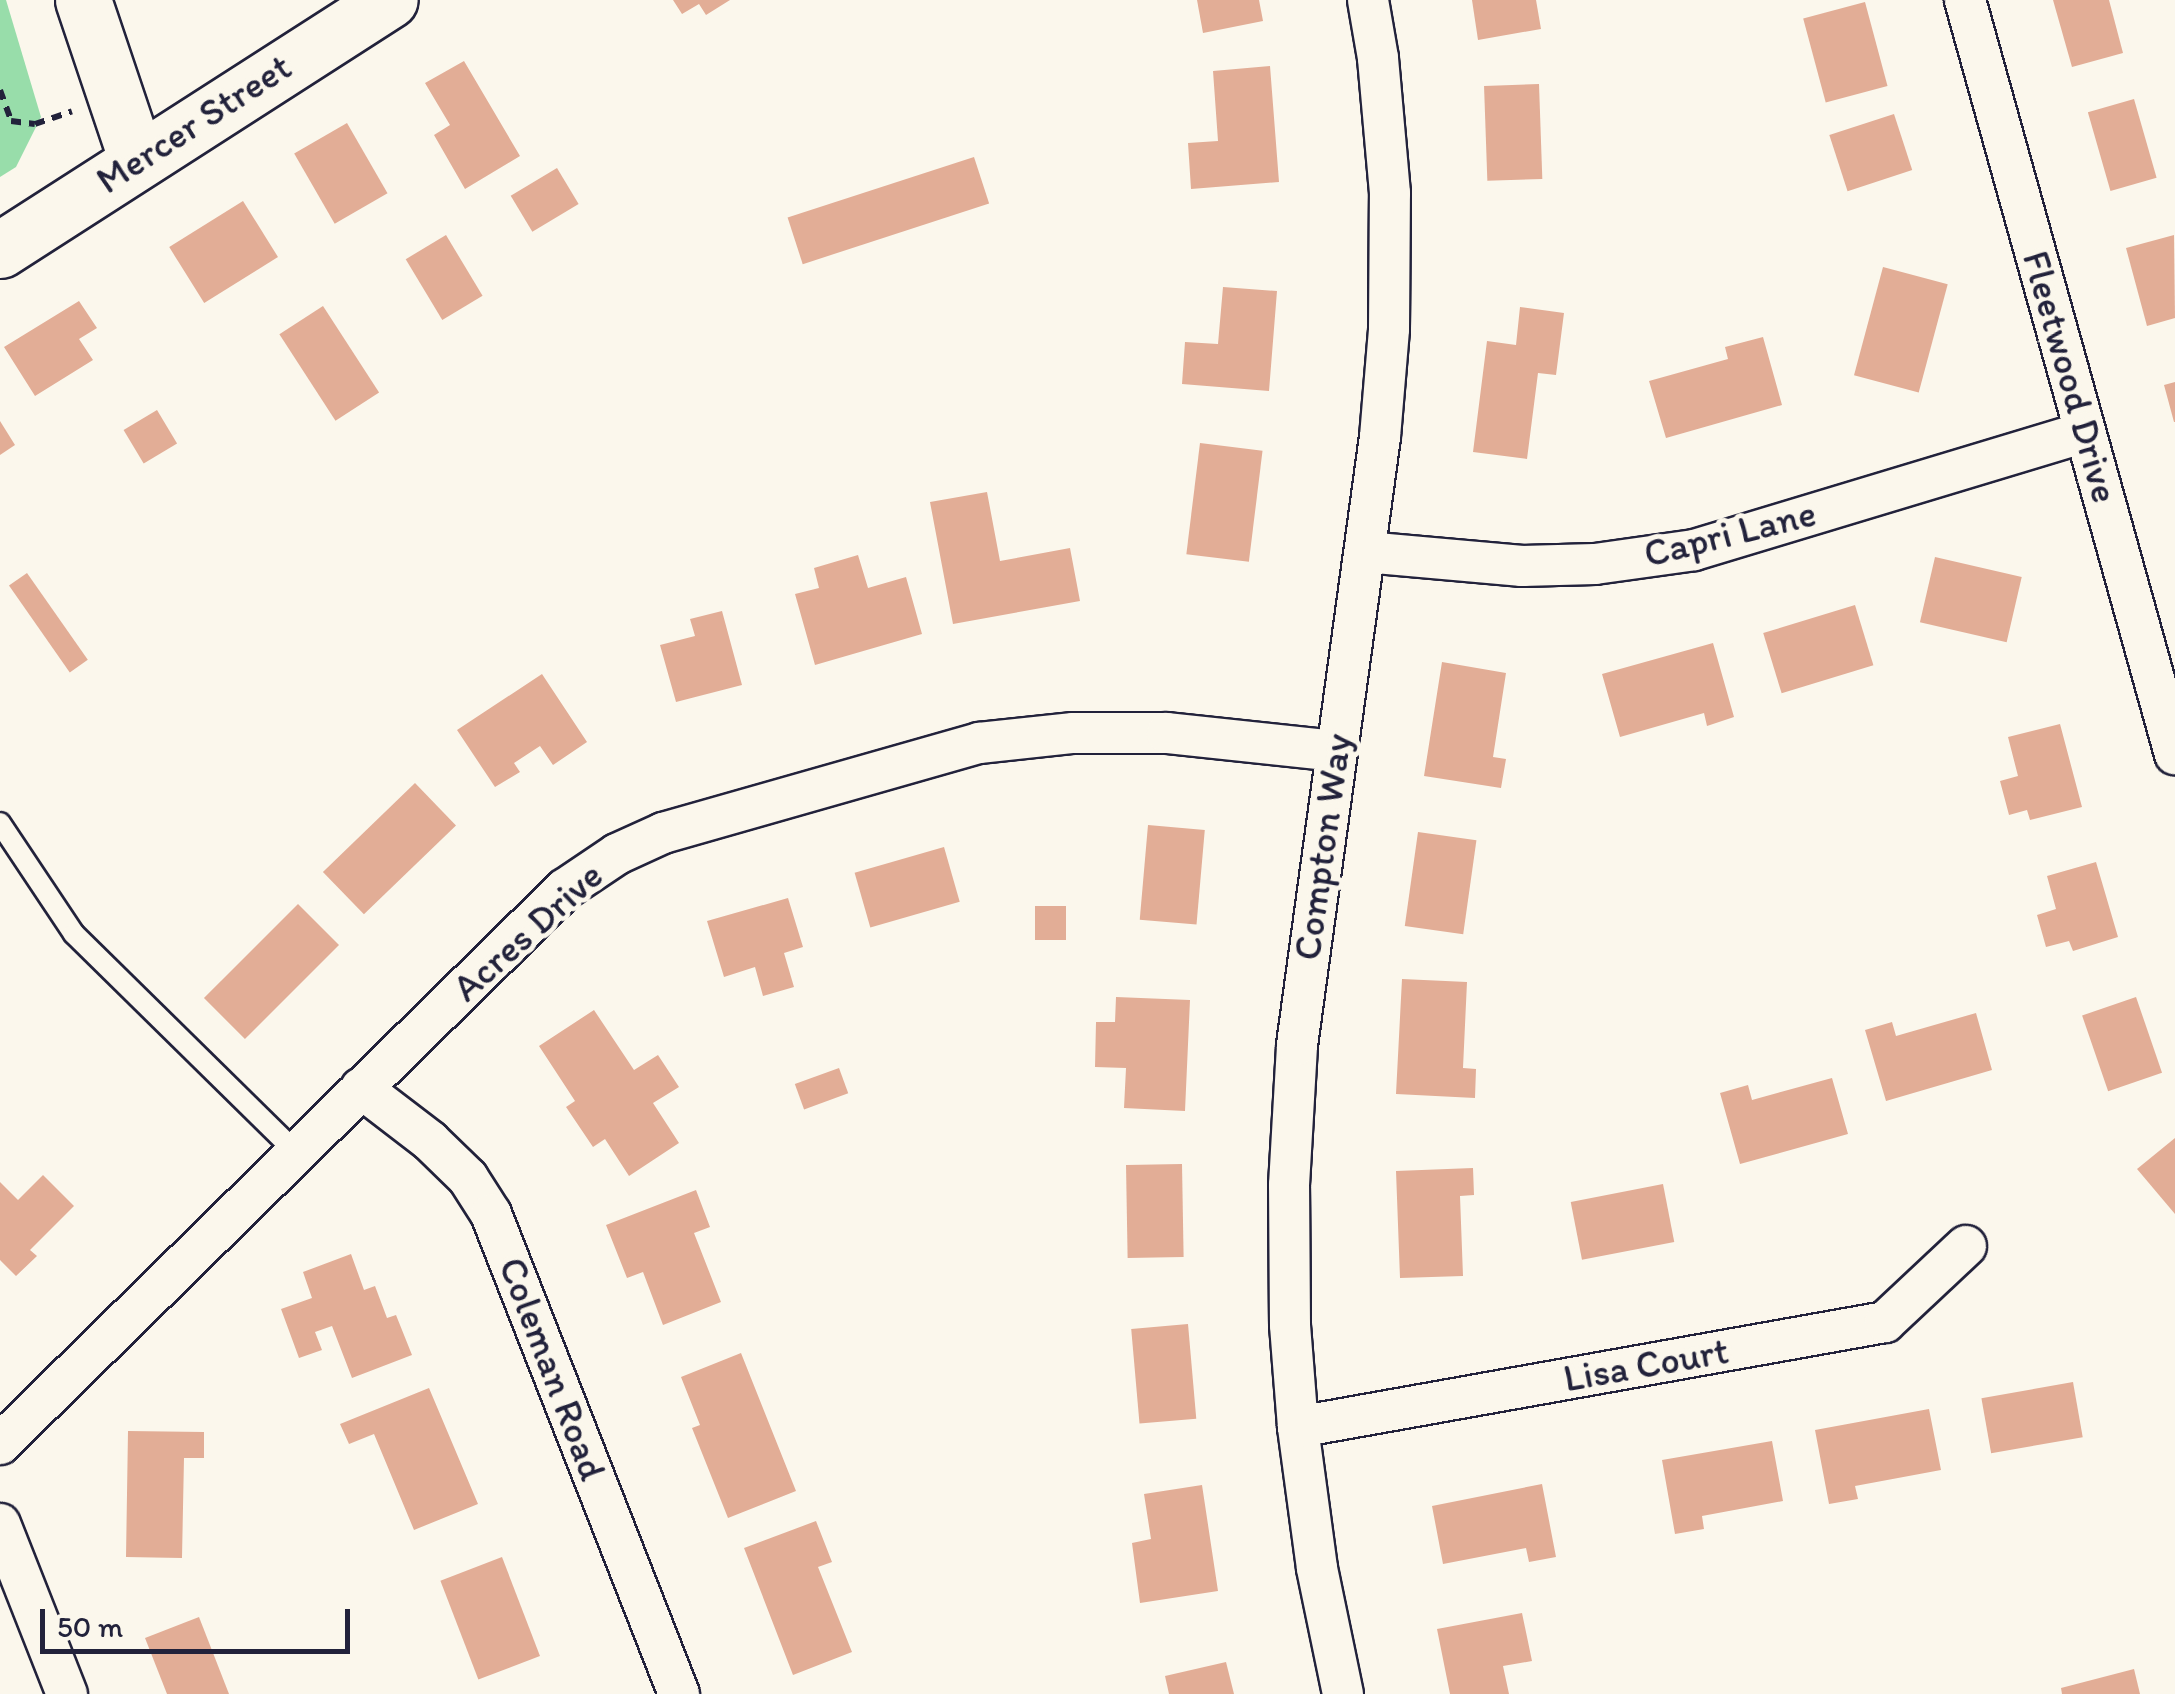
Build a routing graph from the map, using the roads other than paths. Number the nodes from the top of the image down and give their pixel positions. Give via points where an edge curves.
1 (83, 0) edge
2 (390, 0) edge
3 (1368, 0) edge
4 (1965, 0) edge
5 (137, 160) junction
6 (0, 250) edge
7 (2085, 432) junction
8 (1365, 552) junction
9 (1336, 751) junction
10 (2175, 754) edge
11 (0, 823) edge
12 (361, 1088) junction
13 (295, 1152) junction
14 (1966, 1246) dead end
15 (1298, 1427) junction
16 (0, 1444) edge
17 (0, 1524) edge
18 (67, 1694) edge
19 (679, 1694) edge
20 (1343, 1694) edge

1 - 5 street
2 - 5 street, Mercer Street
3 - 8 street, Compton Way via 1390,194 1390,330
4 - 7 street, Fleetwood Drive
5 - 6 street, Mercer Street
7 - 8 street, Capri Lane via 1694,550 1522,566
7 - 10 street, Fleetwood Drive
8 - 9 street, Compton Way
9 - 12 street, Acres Drive via 1167,732 1072,732 979,744 662,833 565,889
9 - 15 street, Compton Way via 1297,1045 1292,1132 1290,1325
11 - 13 lane via 74,934
12 - 13 street, Acres Drive
12 - 19 street, Coleman Road via 430,1141 468,1178 491,1214
13 - 16 street, Acres Drive
14 - 15 street, Lisa Court via 1885,1322
15 - 20 street, Compton Way
17 - 18 street

